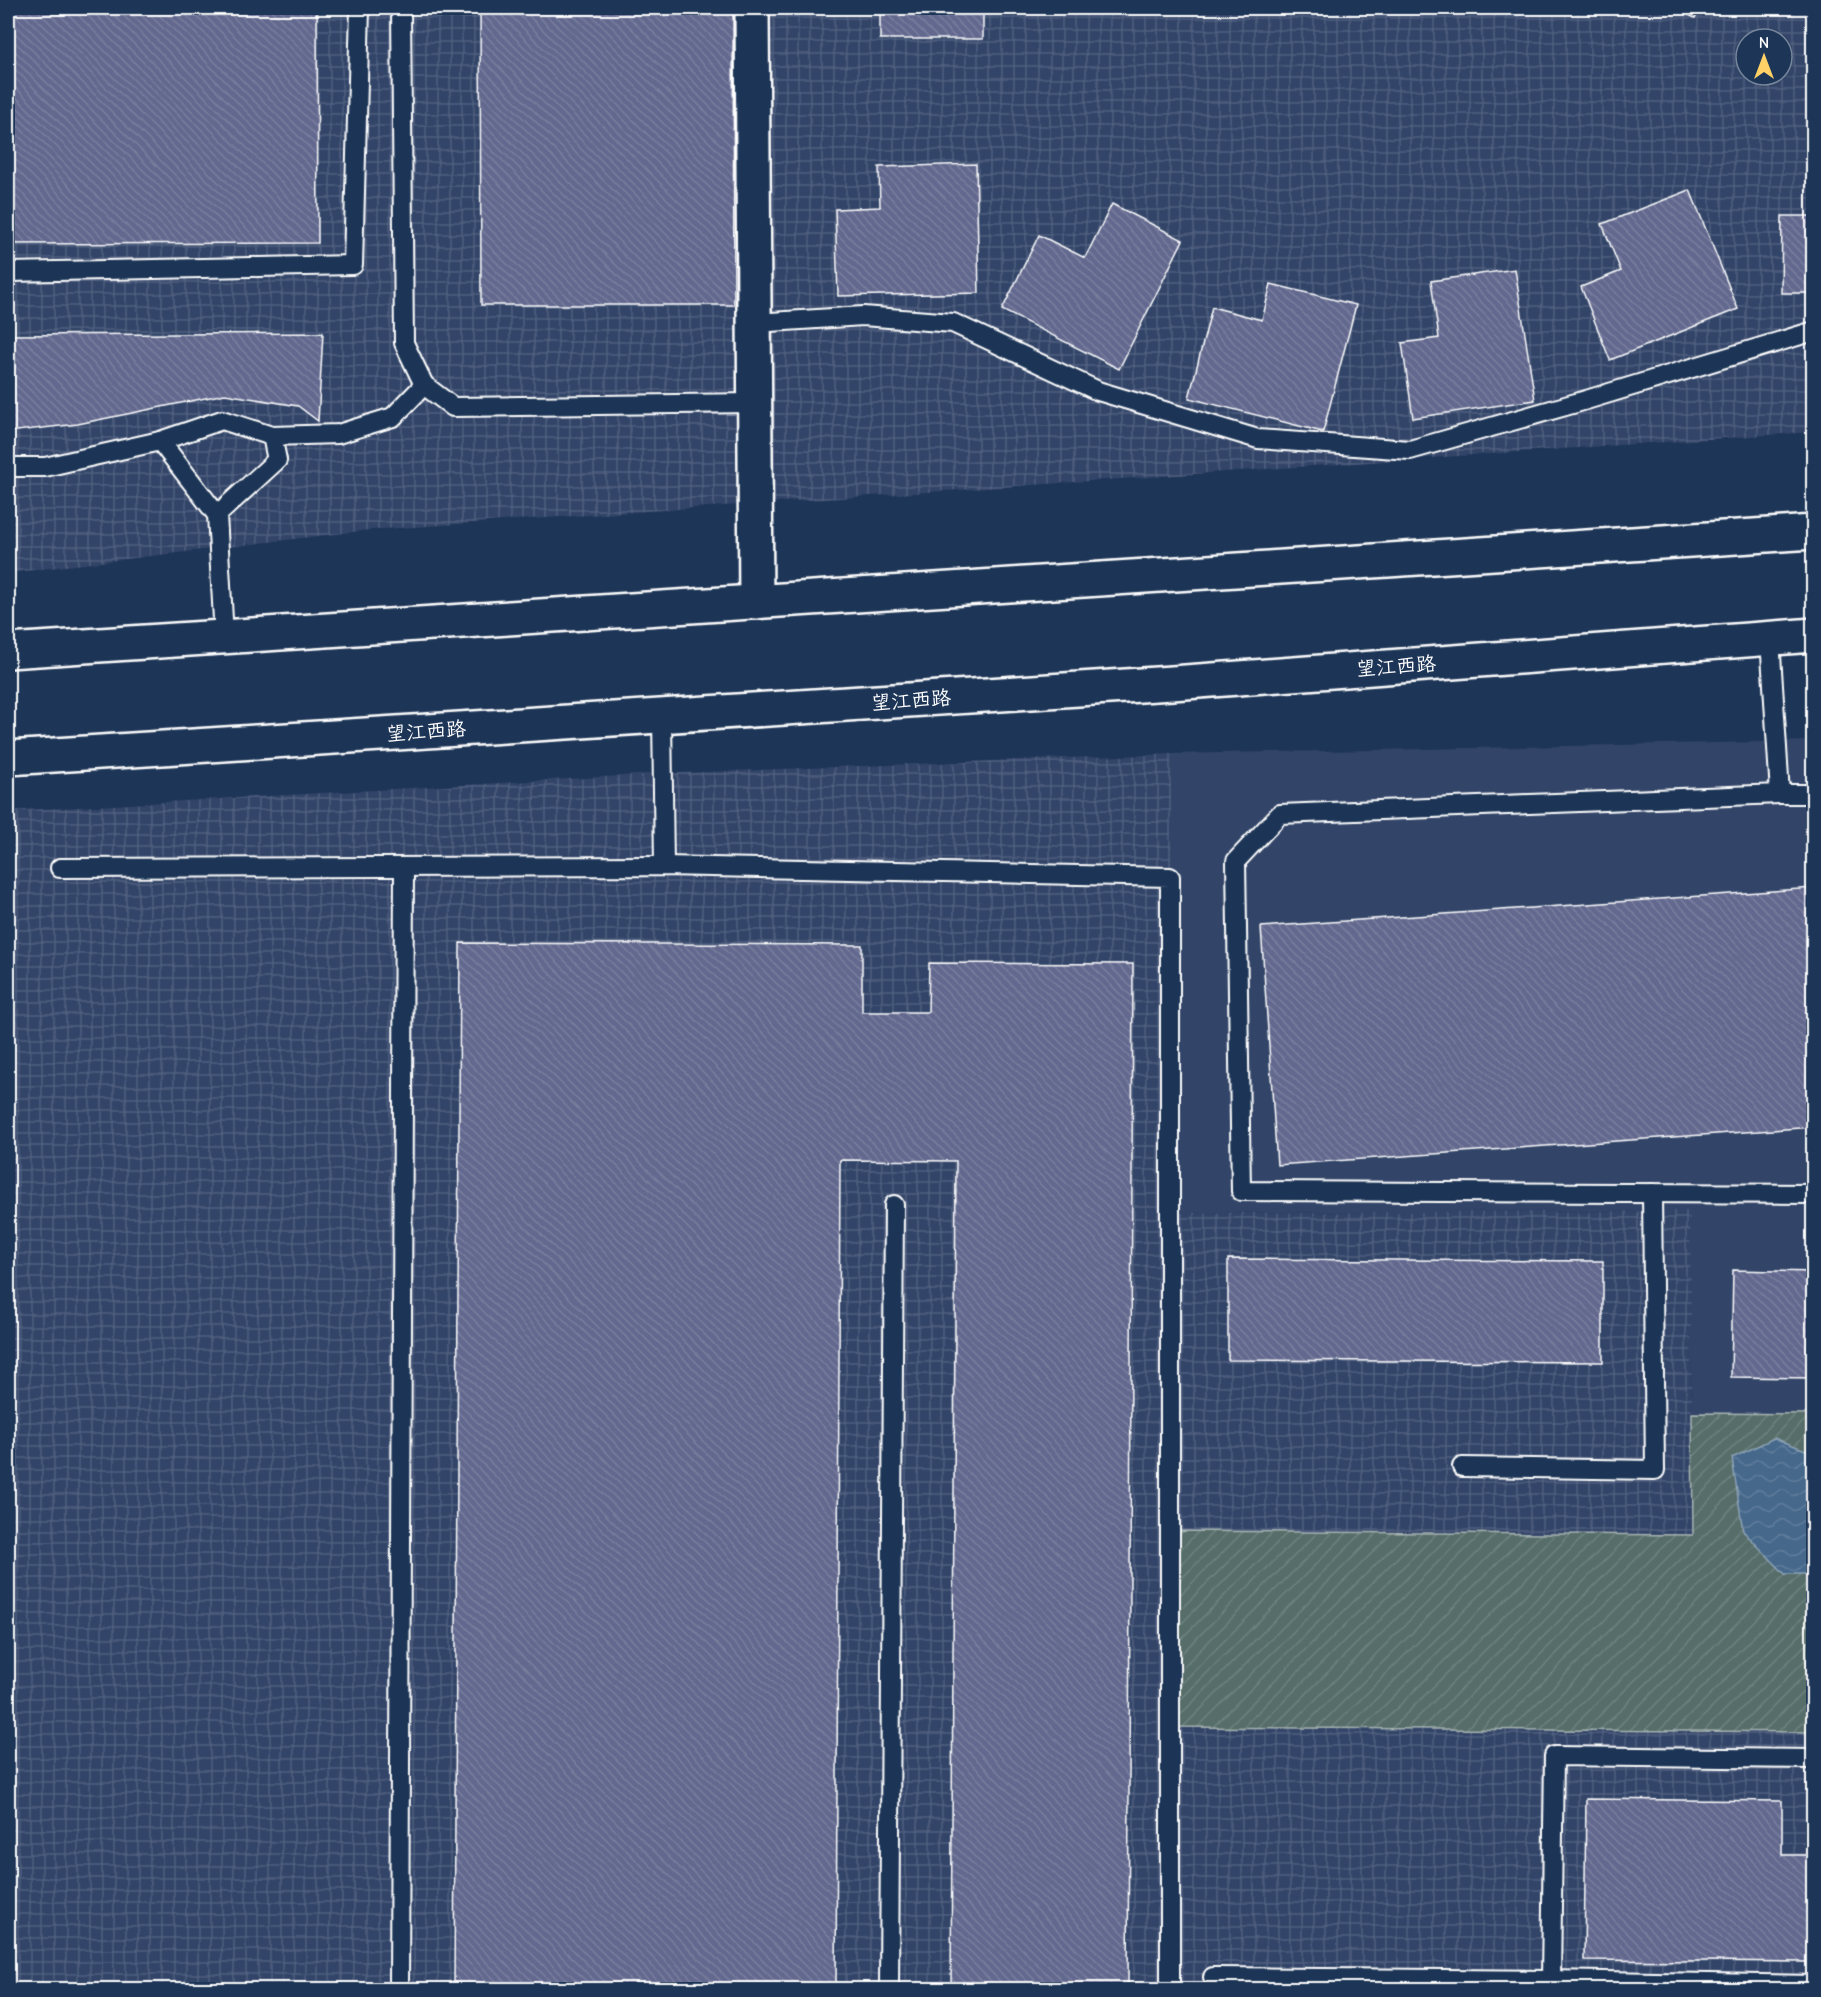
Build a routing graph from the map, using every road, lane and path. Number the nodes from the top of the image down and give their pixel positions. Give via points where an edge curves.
1 (360, 8) edge
2 (401, 8) edge
3 (752, 8) edge
4 (8, 272) edge
5 (754, 323) junction
6 (1814, 331) edge
7 (424, 385) junction
8 (754, 403) junction
9 (272, 436) junction
10 (160, 441) junction
11 (8, 467) edge
12 (217, 515) junction
13 (1814, 532) edge
14 (756, 602) junction
15 (1814, 635) edge
16 (224, 637) junction
17 (1770, 639) junction
18 (8, 651) edge
19 (662, 716) junction
20 (8, 758) edge
21 (1780, 794) junction
22 (1814, 794) edge
23 (664, 866) junction
24 (404, 867) junction
25 (60, 868) dead end
26 (1652, 1192) junction
27 (1814, 1194) edge
28 (894, 1204) dead end
29 (1462, 1467) dead end
30 (1814, 1759) edge
31 (1213, 1977) dead end
32 (1551, 1980) junction
33 (1814, 1984) edge
34 (399, 1989) edge
35 (889, 1989) edge
36 (1170, 1989) edge

1 - 4 lane via 353,265
2 - 7 lane via 404,343
3 - 5 main road
5 - 6 lane via 863,316 953,323 1098,391 1258,439 1410,450
5 - 8 main road
7 - 8 lane via 453,407
7 - 9 lane via 393,417 338,434
8 - 14 main road
9 - 10 lane via 222,420
9 - 12 lane via 277,460
10 - 11 lane via 45,467
10 - 12 lane
12 - 16 lane
13 - 14 main road
14 - 16 main road
15 - 17 main road, 望江西路
16 - 18 main road
17 - 19 main road, 望江西路
17 - 21 lane
19 - 20 main road, 望江西路
19 - 23 lane
21 - 22 lane
21 - 26 lane via 1280,814 1236,861 1241,1191
23 - 24 lane
23 - 36 lane via 1170,877
24 - 25 lane
24 - 34 lane
26 - 27 lane
26 - 29 lane via 1655,1470
28 - 35 lane
30 - 32 lane via 1554,1756
31 - 32 lane
32 - 33 lane

